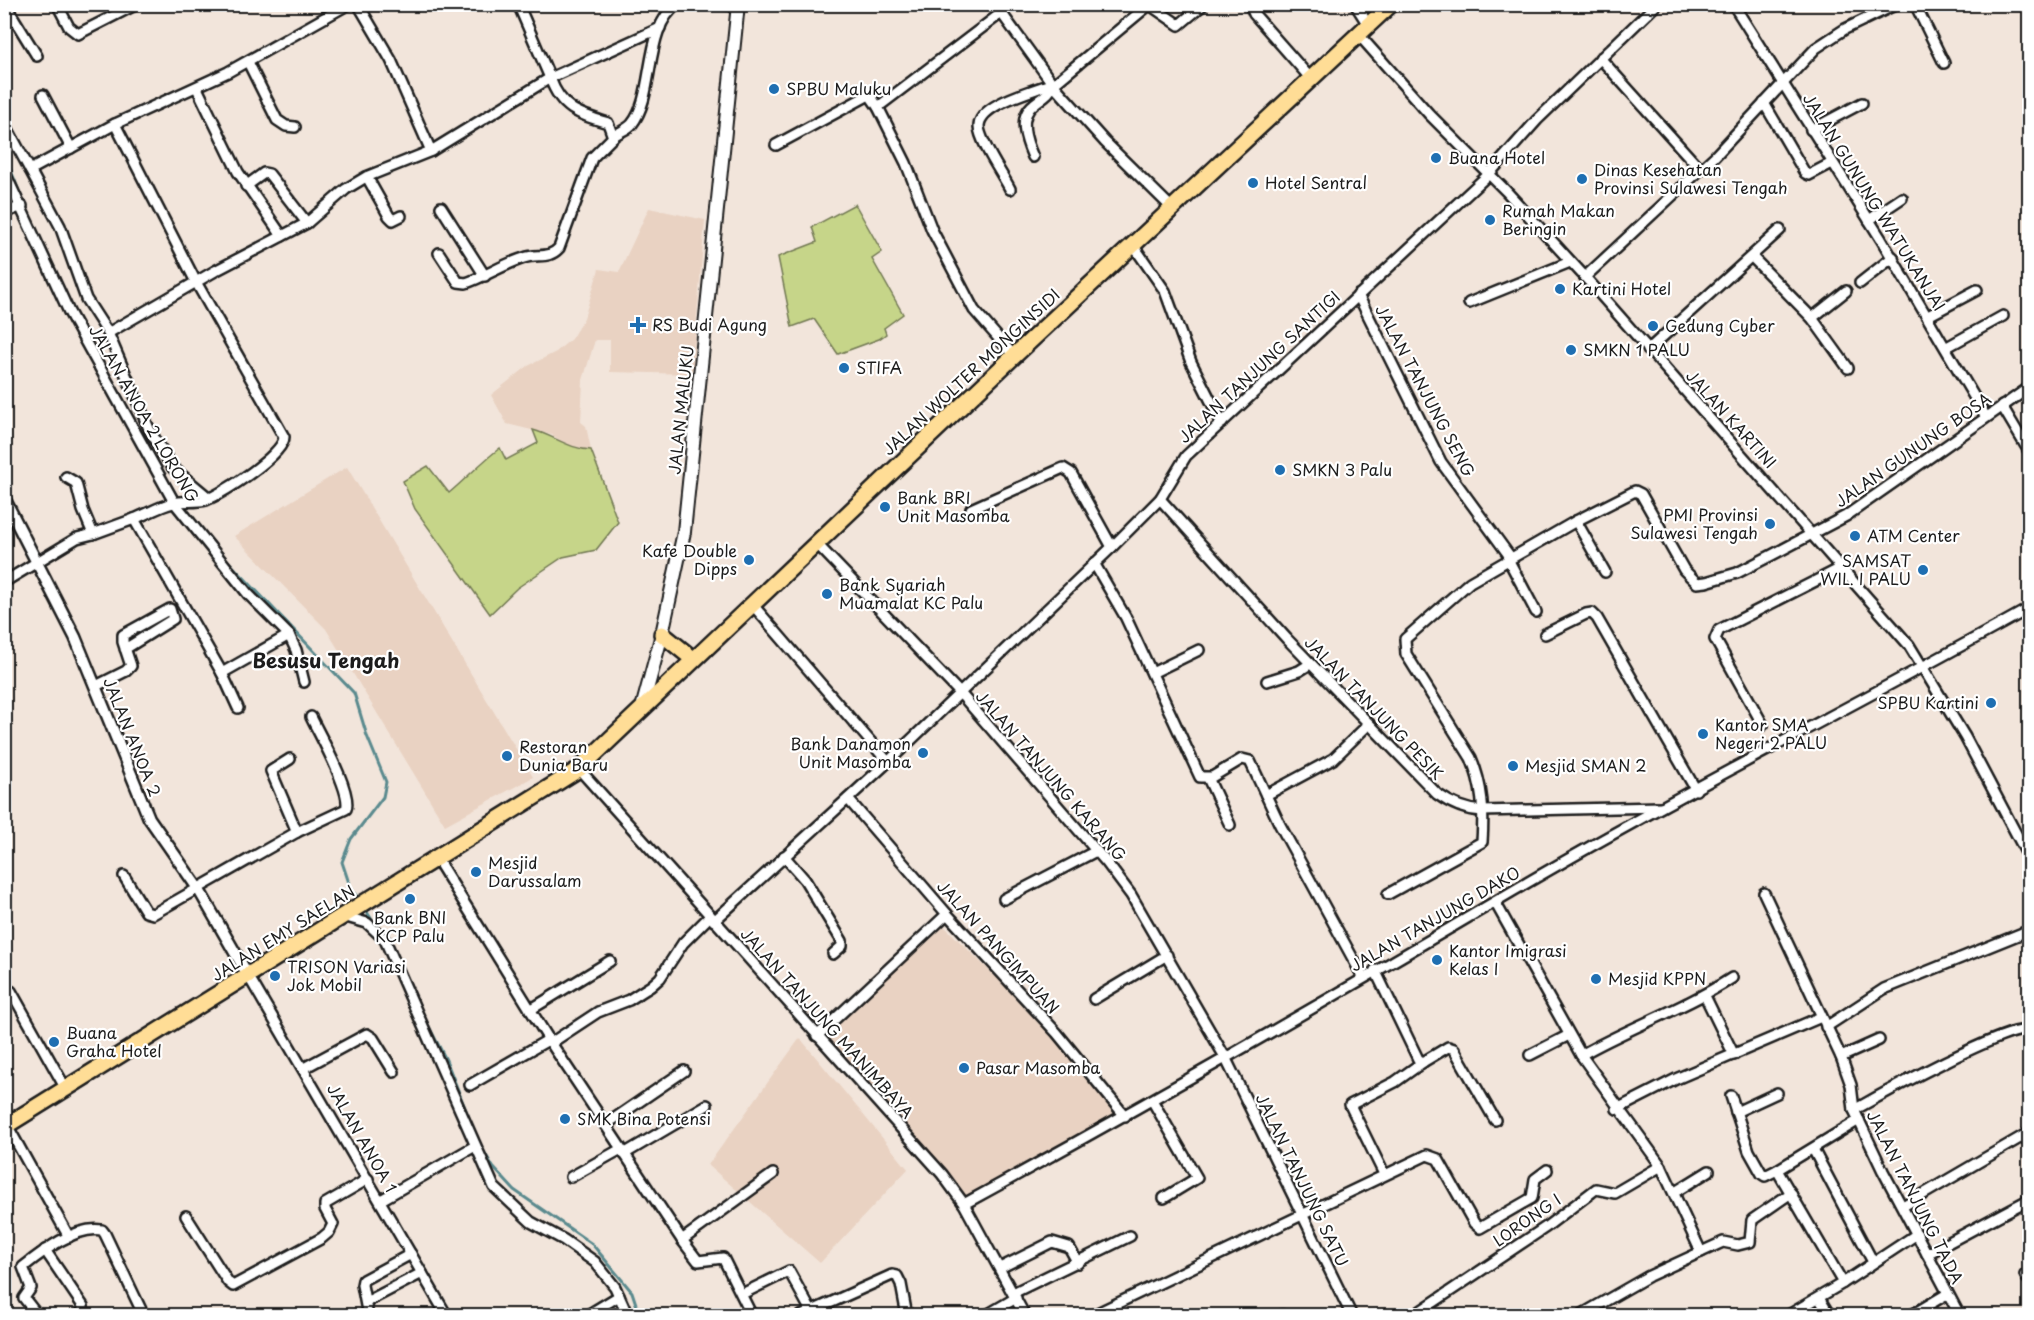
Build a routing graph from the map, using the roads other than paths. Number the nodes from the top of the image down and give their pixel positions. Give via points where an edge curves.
1 (5, 4) edge
2 (57, 4) edge
3 (137, 4) edge
4 (349, 4) edge
5 (358, 4) edge
6 (518, 4) edge
7 (678, 4) edge
8 (723, 4) edge
9 (995, 4) edge
10 (1204, 4) edge
11 (1250, 4) edge
12 (1355, 4) edge
13 (1391, 4) edge
14 (1658, 4) edge
15 (1733, 4) edge
16 (1897, 4) edge
17 (1916, 4) edge
18 (738, 5) edge
19 (1150, 5) edge
20 (1000, 14) junction
21 (660, 28) junction
22 (1364, 30) junction
23 (37, 56) dead end
24 (1600, 58) junction
25 (248, 62) junction
26 (1944, 63) dead end
27 (550, 78) junction
28 (1312, 80) junction
29 (1053, 84) junction
30 (1783, 84) junction
31 (197, 88) junction
32 (44, 95) dead end
33 (1764, 103) junction
34 (1862, 103) dead end
35 (878, 107) junction
36 (4, 122) edge
37 (608, 123) junction
38 (115, 124) junction
39 (630, 126) junction
40 (295, 127) dead end
41 (1811, 130) junction
42 (612, 136) junction
43 (776, 145) dead end
44 (72, 148) junction
45 (431, 151) junction
46 (1032, 157) dead end
47 (1832, 163) junction
48 (1700, 169) junction
49 (30, 170) junction
50 (4, 171) edge
51 (1488, 175) junction
52 (367, 177) junction
53 (246, 186) junction
54 (1010, 189) dead end
55 (1902, 198) dead end
56 (22, 206) junction
57 (441, 207) dead end
58 (1172, 208) junction
59 (4, 213) edge
60 (401, 216) dead end
61 (1869, 220) junction
62 (307, 223) junction
63 (1780, 230) dead end
64 (282, 236) junction
65 (1133, 245) junction
66 (439, 253) dead end
67 (1752, 256) junction
68 (1893, 257) junction
69 (1570, 262) junction
70 (485, 276) junction
71 (1585, 277) junction
72 (196, 282) junction
73 (1860, 283) dead end
74 (1977, 290) dead end
75 (1846, 291) dead end
76 (1358, 295) junction
77 (1469, 303) dead end
78 (1928, 315) junction
79 (2003, 316) dead end
80 (1812, 318) junction
81 (108, 333) junction
82 (1947, 347) junction
83 (1648, 350) junction
84 (1014, 356) junction
85 (1848, 368) dead end
86 (2030, 387) edge
87 (2002, 406) junction
88 (1986, 417) junction
89 (1222, 423) junction
90 (2030, 453) edge
91 (66, 477) dead end
92 (4, 498) edge
93 (207, 499) junction
94 (1160, 499) junction
95 (174, 502) junction
96 (971, 509) dead end
97 (134, 519) junction
98 (1576, 521) junction
99 (93, 534) junction
100 (1811, 534) junction
101 (817, 544) junction
102 (1112, 547) junction
103 (1510, 559) junction
104 (36, 562) junction
105 (1094, 563) junction
106 (1841, 568) junction
107 (1605, 572) dead end
108 (4, 582) edge
109 (752, 604) junction
110 (2030, 608) edge
111 (1536, 612) dead end
112 (662, 634) junction
113 (1545, 634) dead end
114 (289, 635) junction
115 (125, 649) junction
116 (1199, 650) dead end
117 (693, 659) junction
118 (1310, 664) junction
119 (1925, 666) junction
120 (222, 673) junction
121 (1152, 673) junction
122 (1267, 681) dead end
123 (304, 682) dead end
124 (96, 686) junction
125 (960, 693) junction
126 (238, 708) dead end
127 (642, 708) junction
128 (311, 717) dead end
129 (1369, 724) junction
130 (1763, 725) dead end
131 (290, 759) dead end
132 (888, 762) junction
133 (579, 769) junction
134 (1208, 778) junction
135 (1696, 790) junction
136 (1266, 795) junction
137 (848, 799) junction
138 (1663, 807) junction
139 (1482, 811) junction
140 (1230, 825) dead end
141 (297, 832) junction
142 (1096, 851) junction
143 (784, 856) junction
144 (437, 859) junction
145 (2030, 860) edge
146 (124, 876) dead end
147 (199, 890) junction
148 (1764, 893) dead end
149 (1388, 894) dead end
150 (1004, 899) dead end
151 (1495, 902) junction
152 (345, 914) junction
153 (947, 914) junction
154 (712, 919) junction
155 (2030, 930) edge
156 (833, 954) dead end
157 (1167, 955) junction
158 (610, 961) dead end
159 (1375, 970) junction
160 (249, 977) junction
161 (1363, 977) junction
162 (1732, 978) dead end
163 (11, 991) dead end
164 (1704, 996) junction
165 (1094, 999) dead end
166 (530, 1010) junction
167 (1824, 1022) junction
168 (2030, 1030) edge
169 (1569, 1035) junction
170 (818, 1036) junction
171 (1879, 1040) dead end
172 (550, 1042) junction
173 (1734, 1054) junction
174 (1581, 1055) junction
175 (1530, 1056) dead end
176 (1225, 1057) junction
177 (1841, 1057) junction
178 (1423, 1062) junction
179 (304, 1068) junction
180 (684, 1071) dead end
181 (394, 1072) dead end
182 (470, 1085) dead end
183 (66, 1089) junction
184 (1777, 1093) dead end
185 (1731, 1096) dead end
186 (1152, 1100) junction
187 (708, 1105) dead end
188 (1617, 1108) junction
189 (1854, 1110) junction
190 (1736, 1112) junction
191 (1125, 1116) junction
192 (1495, 1120) dead end
193 (1859, 1120) junction
194 (605, 1125) junction
195 (6, 1126) edge
196 (2030, 1132) edge
197 (475, 1146) junction
198 (1813, 1149) junction
199 (623, 1151) junction
200 (1661, 1166) junction
201 (1547, 1170) dead end
202 (1777, 1170) junction
203 (1709, 1171) dead end
204 (773, 1174) dead end
205 (1384, 1174) junction
206 (571, 1177) dead end
207 (368, 1179) junction
208 (1675, 1192) junction
209 (1791, 1193) junction
210 (1164, 1198) dead end
211 (2030, 1199) edge
212 (381, 1200) junction
213 (964, 1204) junction
214 (1903, 1206) junction
215 (186, 1216) dead end
216 (1302, 1216) junction
217 (1917, 1234) junction
218 (1131, 1236) dead end
219 (69, 1237) junction
220 (682, 1240) junction
221 (45, 1250) junction
222 (1701, 1252) junction
223 (411, 1254) junction
224 (1927, 1254) junction
225 (1873, 1262) junction
226 (1078, 1263) junction
227 (1000, 1268) junction
228 (422, 1273) junction
229 (1843, 1283) junction
230 (742, 1294) junction
231 (1947, 1294) junction
232 (1015, 1295) junction
233 (619, 1296) junction
234 (1819, 1298) junction
235 (366, 1302) junction
236 (811, 1311) junction
237 (1103, 1313) edge
238 (38, 1316) edge
239 (78, 1316) edge
240 (144, 1316) edge
241 (368, 1316) edge
242 (447, 1316) edge
243 (586, 1316) edge
244 (628, 1316) edge
245 (752, 1316) edge
246 (801, 1316) edge
247 (907, 1316) edge
248 (985, 1316) edge
249 (1025, 1316) edge
250 (1091, 1316) edge
251 (1353, 1316) edge
252 (1413, 1316) edge
253 (1579, 1316) edge
254 (1787, 1316) edge
255 (1830, 1316) edge
256 (1910, 1316) edge
257 (1960, 1316) edge

1 - 23 street
2 - 3 street via 69,27 78,34
4 - 25 street
5 - 45 street via 392,60
6 - 27 street
7 - 21 street via 670,9
8 - 18 street
9 - 20 street
10 - 19 street via 1179,25
11 - 28 street via 1254,14
12 - 22 street, JALAN KARTINI
13 - 22 highway, JALAN WOLTER MONGINSIDI
14 - 24 street, JALAN TANJUNG SANTIGI
15 - 30 street, JALAN GUNUNG WATUKANJAI
16 - 30 street via 1829,39
17 - 26 street
18 - 112 main road, JALAN MALUKU via 695,437 679,560
19 - 29 street
20 - 29 street
20 - 35 street
21 - 27 street
21 - 39 street via 641,102
22 - 28 highway, JALAN WOLTER MONGINSIDI
22 - 51 street, JALAN KARTINI via 1429,114
24 - 48 street
24 - 51 street, JALAN TANJUNG SANTIGI
25 - 31 street
25 - 40 street via 277,120
27 - 37 street via 559,100 573,110
27 - 45 street
28 - 58 highway, JALAN WOLTER MONGINSIDI
29 - 46 street via 1049,94 1031,105 1025,117 1026,141
29 - 54 street via 994,105 982,117 979,127
29 - 58 street
30 - 33 street
30 - 41 street, JALAN GUNUNG WATUKANJAI
31 - 38 street
31 - 53 street
32 - 44 street
33 - 47 street via 1805,173
33 - 48 street
34 - 41 street
35 - 43 street via 867,96
35 - 84 street via 906,163 932,230 974,310
36 - 49 street
37 - 39 street
37 - 42 street
38 - 44 street
38 - 72 street
39 - 42 street
41 - 47 street, JALAN GUNUNG WATUKANJAI
42 - 70 street via 592,158 554,254 524,258
44 - 49 street
45 - 52 street
47 - 61 street, JALAN GUNUNG WATUKANJAI
48 - 71 street
49 - 81 street via 60,226 86,298
50 - 56 street, JALAN ANOA 2 LORONG
51 - 69 street, JALAN KARTINI
51 - 76 street, JALAN TANJUNG SANTIGI
52 - 60 street via 389,216 393,220
52 - 62 street via 346,189
53 - 62 street via 264,173 270,174
53 - 64 street
55 - 61 street
56 - 59 street
56 - 95 street, JALAN ANOA 2 LORONG via 69,312
57 - 70 street
58 - 65 highway, JALAN WOLTER MONGINSIDI
61 - 68 street, JALAN GUNUNG WATUKANJAI
62 - 64 street
63 - 67 street
64 - 72 street
65 - 84 highway, JALAN WOLTER MONGINSIDI
65 - 89 street via 1162,284 1191,362
66 - 70 street via 458,282
67 - 80 street
67 - 83 street
68 - 73 street
68 - 78 street, JALAN GUNUNG WATUKANJAI
69 - 71 street, JALAN KARTINI
69 - 77 street
71 - 83 street, JALAN KARTINI
72 - 81 street
72 - 93 street via 284,437 279,451
74 - 78 street
75 - 80 street
76 - 89 street, JALAN TANJUNG SANTIGI
76 - 103 street, JALAN TANJUNG SENG via 1441,462
78 - 82 street, JALAN GUNUNG WATUKANJAI
79 - 82 street
80 - 85 street
81 - 93 street via 150,430 172,468
82 - 88 street, JALAN GUNUNG WATUKANJAI
83 - 100 street, JALAN KARTINI
84 - 101 highway, JALAN WOLTER MONGINSIDI
86 - 87 street, JALAN GUNUNG BOSA
87 - 88 street, JALAN GUNUNG BOSA
87 - 90 street
88 - 100 street, JALAN GUNUNG BOSA via 1846,516
89 - 94 street, JALAN TANJUNG SANTIGI via 1186,456
91 - 99 street via 76,483
92 - 104 street, JALAN ANOA 2
93 - 95 street
94 - 102 street, JALAN TANJUNG SANTIGI
94 - 118 street, JALAN TANJUNG PESIK
95 - 97 street
95 - 114 street, JALAN ANOA 2 LORONG via 248,594
96 - 102 street via 1063,468 1071,473
97 - 99 street
97 - 120 street
98 - 100 street via 1635,491 1641,494 1684,570 1697,583 1737,573
98 - 103 street
98 - 107 street
99 - 104 street via 77,538
100 - 106 street, JALAN KARTINI
101 - 109 highway, JALAN WOLTER MONGINSIDI
101 - 125 street, JALAN TANJUNG KARANG
102 - 105 street, JALAN TANJUNG SANTIGI
103 - 111 street, JALAN TANJUNG SENG
103 - 139 street via 1470,582 1404,639 1403,646 1471,759 1483,795
104 - 108 street
104 - 124 street, JALAN ANOA 2
105 - 121 street
105 - 125 street, JALAN TANJUNG SANTIGI
106 - 119 street, JALAN KARTINI
106 - 130 street via 1716,634 1715,639
109 - 117 highway, JALAN WOLTER MONGINSIDI
109 - 132 street
110 - 119 street, JALAN TANJUNG DAKO
112 - 117 highway
112 - 127 main road, JALAN MALUKU
113 - 135 street via 1586,614 1597,618
114 - 120 street
114 - 123 street, JALAN ANOA 2 LORONG
115 - 115 street via 123,635 170,609 173,619
115 - 124 street via 131,660 130,669
116 - 121 street
117 - 127 highway, JALAN WOLTER MONGINSIDI
118 - 122 street
118 - 129 street, JALAN TANJUNG PESIK
119 - 135 street, JALAN TANJUNG DAKO
119 - 145 street, JALAN KARTINI
120 - 126 street
121 - 134 street via 1200,777
124 - 147 street, JALAN ANOA 2 via 149,819
125 - 132 street
125 - 142 street, JALAN TANJUNG KARANG
127 - 133 highway, JALAN WOLTER MONGINSIDI
128 - 141 street via 338,774 348,806
129 - 136 street via 1333,759
129 - 139 street, JALAN TANJUNG PESIK via 1437,794 1455,805
131 - 141 street via 271,771
132 - 137 street
133 - 144 highway, JALAN EMY SAELAN
133 - 154 street, JALAN TANJUNG MANIMBAYA
134 - 136 street via 1246,759
134 - 140 street
135 - 138 street, JALAN TANJUNG DAKO
136 - 161 street
137 - 143 street
137 - 153 street, JALAN PANGIMPUAN
138 - 139 street, JALAN TANJUNG PESIK
138 - 151 street, JALAN TANJUNG DAKO
139 - 149 street via 1480,844
141 - 147 street
142 - 150 street
142 - 157 street, JALAN TANJUNG KARANG via 1131,895
143 - 154 street
143 - 156 street via 805,880 842,941 841,948
144 - 152 highway, JALAN EMY SAELAN
144 - 166 street
146 - 147 street via 149,915
147 - 160 street, JALAN ANOA 2
148 - 167 street, JALAN TANJUNG TADA
151 - 159 street, JALAN TANJUNG DAKO
151 - 169 street
152 - 160 highway, JALAN EMY SAELAN
152 - 197 street via 367,923 385,940
153 - 170 street
153 - 191 street, JALAN PANGIMPUAN via 1057,1033
154 - 170 street, JALAN TANJUNG MANIMBAYA
154 - 172 street via 683,943 651,986
155 - 167 street via 1890,986
157 - 165 street
157 - 176 street, JALAN TANJUNG KARANG
158 - 166 street
159 - 161 street, JALAN TANJUNG DAKO
159 - 178 street via 1418,1059
160 - 179 street, JALAN ANOA 1
160 - 183 highway, JALAN EMY SAELAN
161 - 176 street, JALAN TANJUNG DAKO
162 - 164 street
163 - 183 street
164 - 173 street
164 - 174 street via 1623,1031
166 - 172 street
167 - 173 street
167 - 177 street, JALAN TANJUNG TADA
168 - 189 street via 2013,1030 1970,1049
169 - 174 street
169 - 175 street
170 - 213 street, JALAN TANJUNG MANIMBAYA via 913,1140
171 - 177 street
172 - 182 street
172 - 194 street
173 - 188 street
174 - 188 street
176 - 186 street, JALAN TANJUNG DAKO
176 - 216 street, JALAN TANJUNG SATU
177 - 189 street, JALAN TANJUNG TADA via 1851,1085
178 - 192 street via 1449,1047 1454,1049
178 - 205 street via 1395,1082 1350,1105
179 - 181 street via 367,1034
179 - 207 street, JALAN ANOA 1
180 - 194 street
183 - 195 highway, JALAN EMY SAELAN
184 - 190 street
185 - 190 street
186 - 191 street, JALAN TANJUNG DAKO
186 - 210 street via 1197,1178
187 - 199 street
188 - 200 street
189 - 193 street, JALAN TANJUNG TADA
190 - 202 street via 1749,1151 1762,1174
191 - 213 street, JALAN TANJUNG DAKO
193 - 198 street
193 - 214 street, JALAN TANJUNG TADA
194 - 199 street
195 - 219 street
196 - 214 street
197 - 212 street
197 - 233 street via 498,1191 531,1222 595,1262
198 - 202 street
198 - 225 street
199 - 206 street
199 - 220 street
200 - 208 street
200 - 252 street, LORONG I via 1615,1193 1596,1189
201 - 205 street via 1535,1179 1532,1198 1480,1228 1435,1156 1427,1155
202 - 209 street
203 - 208 street
204 - 220 street
205 - 216 street
207 - 212 street, JALAN ANOA 1
207 - 215 street via 325,1204 333,1224 322,1238 233,1286
208 - 222 street
209 - 222 street via 1752,1220 1750,1242 1723,1242
209 - 229 street
211 - 224 street
212 - 223 street, JALAN ANOA 1
213 - 227 street, JALAN TANJUNG MANIMBAYA
214 - 217 street, JALAN TANJUNG TADA
216 - 237 street
216 - 251 street, JALAN TANJUNG SATU
217 - 224 street, JALAN TANJUNG TADA
217 - 225 street
218 - 226 street
219 - 221 street
219 - 240 street via 94,1229 104,1232
220 - 230 street via 698,1261 723,1257
221 - 238 street via 22,1269 31,1288 25,1301
221 - 239 street via 83,1306
222 - 253 street
223 - 228 street, JALAN ANOA 1
223 - 235 street via 363,1280
224 - 231 street, JALAN TANJUNG TADA
225 - 229 street
226 - 227 street via 1067,1246 1052,1242
226 - 232 street
227 - 232 street, JALAN TANJUNG MANIMBAYA
228 - 235 street
228 - 242 street, JALAN ANOA 1
229 - 234 street
230 - 236 street via 789,1271
230 - 245 street
231 - 256 street
231 - 257 street, JALAN TANJUNG TADA
232 - 248 street
232 - 249 street, JALAN TANJUNG MANIMBAYA
233 - 243 street
233 - 244 street
234 - 254 street
234 - 255 street
235 - 241 street
236 - 246 street
236 - 247 street via 892,1275 901,1284
237 - 250 street

